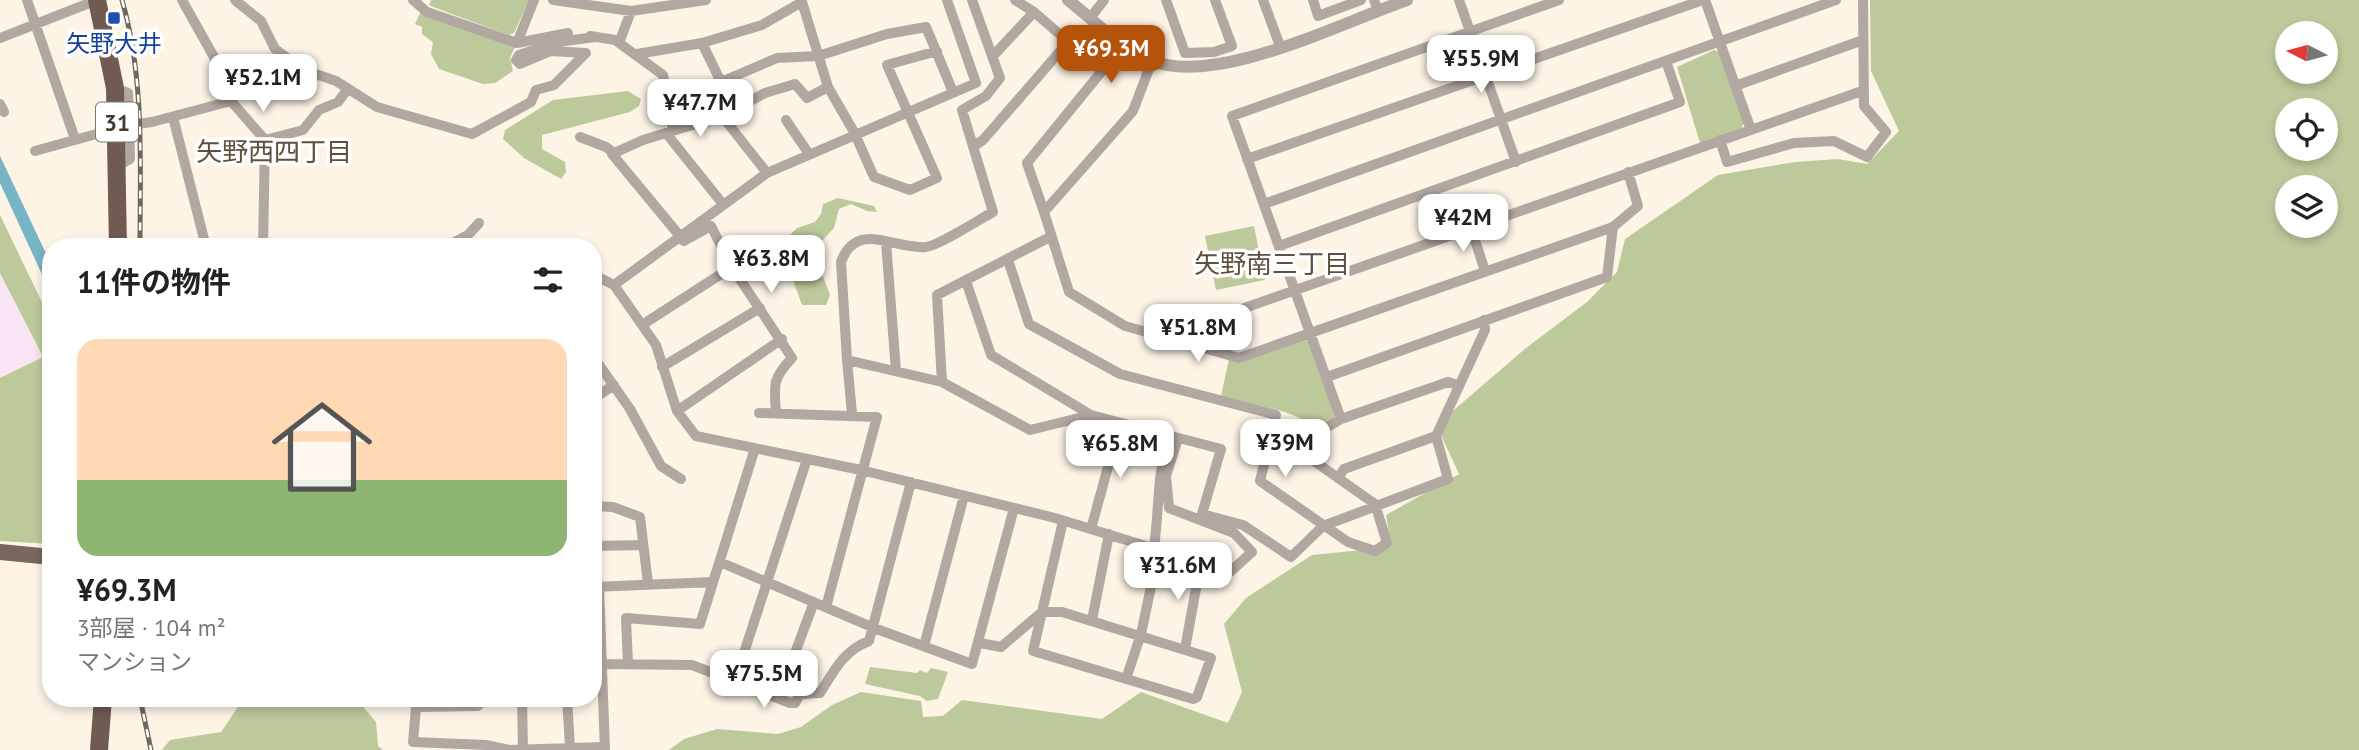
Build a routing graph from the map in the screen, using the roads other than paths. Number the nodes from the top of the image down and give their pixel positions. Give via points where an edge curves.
1 (27, 0) edge
2 (97, 0) edge
3 (182, 0) edge
4 (235, 0) edge
5 (413, 0) edge
6 (534, 0) edge
7 (552, 0) edge
8 (706, 0) edge
9 (947, 0) edge
10 (972, 0) edge
11 (1015, 0) edge
12 (1068, 0) edge
13 (1104, 0) edge
14 (1166, 0) edge
15 (1215, 0) edge
16 (1263, 0) edge
17 (1313, 0) edge
18 (1361, 0) edge
19 (1407, 0) edge
20 (1459, 0) edge
21 (1559, 0) edge
22 (1704, 0) edge
23 (1836, 0) edge
24 (1863, 0) edge
25 (801, 1) edge
26 (1376, 5) edge
27 (631, 11) junction
28 (1034, 12) junction
29 (1091, 17) junction
30 (35, 24) junction
31 (1470, 32) junction
32 (595, 37) junction
33 (0, 38) edge
34 (1863, 40) junction
35 (1069, 41) junction
36 (517, 43) junction
37 (619, 43) junction
38 (702, 43) junction
39 (1720, 43) junction
40 (1280, 47) junction
41 (937, 51) junction
42 (637, 54) junction
43 (818, 56) junction
44 (993, 56) junction
45 (1152, 61) junction
46 (1666, 61) junction
47 (1485, 77) junction
48 (1735, 86) junction
49 (828, 87) junction
50 (347, 90) junction
51 (1862, 91) junction
52 (953, 92) junction
53 (231, 102) junction
54 (907, 112) junction
55 (722, 116) junction
56 (173, 117) junction
57 (786, 120) dead end
58 (1501, 120) junction
59 (124, 127) junction
60 (1751, 130) junction
61 (669, 132) junction
62 (854, 132) junction
63 (580, 137) dead end
64 (75, 139) junction
65 (265, 140) junction
66 (1720, 140) junction
67 (974, 146) junction
68 (35, 151) dead end
69 (614, 153) junction
70 (809, 154) junction
71 (1247, 159) junction
72 (1516, 162) junction
73 (1628, 172) junction
74 (767, 173) junction
75 (722, 203) junction
76 (1264, 204) junction
77 (1044, 212) junction
78 (479, 223) dead end
79 (1613, 227) junction
80 (1471, 228) junction
81 (679, 236) junction
82 (1050, 236) junction
83 (118, 238) edge
84 (204, 238) edge
85 (263, 238) edge
86 (463, 238) edge
87 (886, 242) junction
88 (1279, 246) junction
89 (1008, 260) junction
90 (732, 267) junction
91 (1485, 271) junction
92 (602, 279) edge
93 (966, 281) junction
94 (614, 285) junction
95 (1295, 290) junction
96 (760, 308) junction
97 (1484, 320) junction
98 (642, 325) junction
99 (1310, 334) junction
100 (782, 339) junction
101 (1172, 341) junction
102 (847, 360) junction
103 (662, 367) junction
104 (602, 368) edge
105 (896, 371) junction
106 (1327, 377) junction
107 (942, 382) junction
108 (614, 385) junction
109 (1457, 385) junction
110 (602, 393) edge
111 (677, 411) junction
112 (759, 413) dead end
113 (776, 413) junction
114 (852, 414) junction
115 (1091, 415) junction
116 (1341, 419) junction
117 (1120, 423) junction
118 (1436, 436) junction
119 (1178, 438) junction
120 (1166, 447) dead end
121 (755, 448) junction
122 (807, 459) junction
123 (861, 470) junction
124 (1338, 478) junction
125 (681, 479) dead end
126 (911, 482) junction
127 (964, 496) junction
128 (1375, 504) junction
129 (602, 506) edge
130 (1014, 508) junction
131 (1063, 521) junction
132 (1323, 526) junction
133 (1091, 529) junction
134 (1109, 534) junction
135 (643, 544) junction
136 (602, 546) edge
137 (1156, 548) junction
138 (0, 552) edge
139 (34, 556) junction
140 (42, 556) edge
141 (0, 558) edge
142 (1201, 561) junction
143 (720, 562) junction
144 (713, 582) junction
145 (768, 582) junction
146 (648, 583) junction
147 (602, 587) edge
148 (814, 602) junction
149 (826, 607) junction
150 (1042, 612) junction
151 (1092, 620) junction
152 (874, 628) junction
153 (1141, 634) junction
154 (980, 643) junction
155 (924, 646) junction
156 (1185, 649) junction
157 (742, 659) dead end
158 (602, 664) joint
159 (628, 664) junction
160 (786, 677) dead end
161 (1126, 680) junction
162 (102, 707) edge
163 (416, 707) edge
164 (522, 707) edge
165 (568, 707) edge
166 (570, 747) junction
167 (605, 749) edge
168 (99, 750) edge
169 (523, 750) edge

1 - 30 street
2 - 30 street
2 - 59 highway, 31
3 - 53 street via 214,57
4 - 50 street via 261,22 275,49 304,70
5 - 36 street via 427,12
6 - 36 street
7 - 27 street
8 - 27 street
9 - 52 street via 976,83
10 - 44 street
11 - 28 street
12 - 29 street
13 - 29 street
14 - 15 street via 1185,53 1232,46
16 - 40 street
17 - 18 street via 1318,16
19 - 26 street
20 - 31 street
21 - 31 street
22 - 39 street
22 - 47 street
23 - 39 street
24 - 34 street
25 - 38 street via 762,25
25 - 43 street
26 - 40 street
27 - 37 street
28 - 35 street
28 - 44 street
29 - 45 street via 1130,50
30 - 33 street
30 - 64 street
31 - 47 street
31 - 71 street via 1233,116
32 - 36 street via 570,32
32 - 37 street
32 - 50 street via 558,42 519,55 516,60 520,64 551,51 586,53 554,85 537,90 531,102 472,134 377,107
34 - 48 street
34 - 51 street
35 - 67 street
35 - 77 street via 1102,71 1027,163
37 - 42 street
38 - 42 street
38 - 43 street via 720,82 777,58
39 - 46 street
39 - 48 street
40 - 45 street via 1209,68
41 - 43 street via 926,27
41 - 52 street
41 - 54 street via 887,65
42 - 61 street via 663,75
43 - 49 street
44 - 67 street via 1000,78 986,96 962,110
45 - 77 street via 1133,111
46 - 58 street
46 - 72 street via 1680,102
47 - 58 street
47 - 71 street
48 - 60 street
49 - 55 street via 807,99 795,84 765,93
49 - 62 street
50 - 65 street via 338,102 319,110 303,130
51 - 60 street
51 - 66 street via 1864,106 1886,132 1867,157 1834,141 1794,143 1727,162
52 - 54 street
53 - 56 street
53 - 65 street
54 - 62 street
54 - 62 street via 937,178 910,190 874,177
55 - 61 street
55 - 74 street
56 - 59 street
56 - 84 street
57 - 70 street
58 - 72 street
58 - 76 street
59 - 64 street
59 - 83 highway, 31 via 118,166
60 - 66 street
61 - 69 street
61 - 75 street
62 - 70 street
63 - 69 street
64 - 68 street
65 - 85 street
66 - 73 street
67 - 87 street via 993,212 928,248
69 - 81 street
70 - 74 street
71 - 76 street
72 - 88 street
73 - 79 street via 1639,206
73 - 80 street
74 - 75 street
75 - 81 street
76 - 88 street
77 - 82 street
78 - 86 street
79 - 91 street
79 - 97 street via 1607,277
80 - 91 street
80 - 95 street
81 - 90 street via 684,241 711,226
81 - 94 street
82 - 89 street
82 - 101 street via 1069,292 1125,326
87 - 102 street via 861,239 847,247 841,261
87 - 105 street
88 - 95 street
89 - 93 street
89 - 132 street via 1029,324 1120,374 1276,415 1260,481
90 - 96 street
90 - 98 street
91 - 99 street
92 - 94 street
93 - 107 street via 937,295
93 - 115 street via 991,355
94 - 98 street
95 - 99 street
95 - 101 street via 1179,331
96 - 100 street
96 - 103 street
97 - 106 street
97 - 109 street via 1485,330
98 - 103 street via 656,345
99 - 101 street via 1239,358
99 - 106 street
100 - 111 street
100 - 113 street via 792,358 777,374
102 - 105 street
102 - 114 street
103 - 111 street
104 - 108 street
105 - 107 street
106 - 116 street
107 - 115 street via 1030,430
108 - 110 street
108 - 125 street via 662,466
109 - 116 street via 1448,382
109 - 118 street
111 - 121 street via 696,436
112 - 113 street
113 - 114 street
114 - 123 street via 877,416
115 - 117 street
116 - 124 street via 1321,432 1314,461
117 - 119 street
117 - 133 street
118 - 124 street via 1344,469
118 - 128 street via 1448,479
119 - 132 street via 1222,449 1202,514 1242,525 1291,557
119 - 142 street via 1166,476 1170,508 1234,533 1252,552 1230,572
120 - 137 street via 1158,475
121 - 122 street
121 - 143 street
122 - 123 street
122 - 145 street
123 - 126 street
123 - 149 street
124 - 128 street
126 - 127 street
126 - 152 street
127 - 130 street
127 - 155 street
128 - 132 street
128 - 132 street via 1387,543 1375,551 1348,542
129 - 135 street via 640,517
130 - 131 street
130 - 154 street
131 - 133 street
131 - 150 street
133 - 134 street
134 - 137 street
134 - 151 street
135 - 136 street
135 - 146 street
137 - 142 street
137 - 153 street
138 - 139 main road
139 - 140 main road
139 - 141 main road
142 - 156 street
143 - 144 street
143 - 145 street
144 - 146 street
144 - 159 street via 700,624 626,618
145 - 148 street
145 - 157 street
146 - 147 street
148 - 149 street
148 - 160 street
149 - 152 street
150 - 151 street
150 - 154 street via 1001,647
150 - 161 street via 1033,651
151 - 153 street
152 - 155 street
152 - 159 street via 869,641 843,657 820,693 800,694 795,703 692,665
153 - 156 street
153 - 161 street
154 - 155 street via 972,664
156 - 161 street via 1211,658 1194,699
158 - 159 street
158 - 167 street
162 - 168 highway
163 - 169 street via 413,742
164 - 169 street
165 - 166 street
166 - 167 street
166 - 169 street

